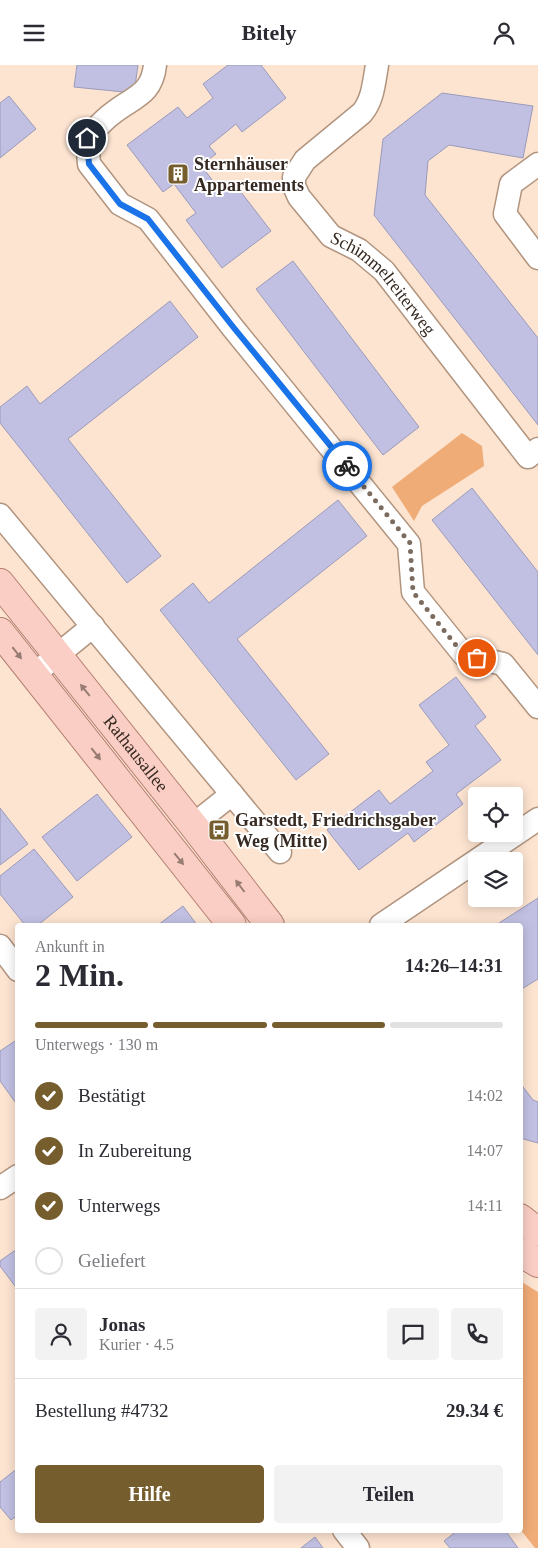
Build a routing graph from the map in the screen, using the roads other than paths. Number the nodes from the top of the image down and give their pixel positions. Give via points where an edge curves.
1 (155, 65) edge
2 (377, 65) edge
3 (538, 164) edge
4 (538, 259) edge
5 (533, 453) edge
6 (0, 515) edge
7 (0, 583) edge
8 (93, 626) junction
9 (0, 632) edge
10 (57, 654) junction
11 (33, 675) junction
12 (538, 707) edge
13 (232, 794) junction
14 (538, 819) edge
15 (194, 825) junction
16 (280, 852) dead end
17 (230, 923) edge
18 (268, 923) edge
19 (384, 923) edge
20 (0, 946) edge
21 (15, 966) edge
22 (15, 1178) edge
23 (0, 1188) edge
24 (523, 1220) edge
25 (538, 1232) edge
26 (523, 1254) edge
27 (538, 1263) edge
28 (346, 1533) edge
29 (358, 1548) edge

1 - 12 street via 154,77 146,91 112,113 87,138 89,164 120,204 148,219 410,543 413,592 464,655 503,664
2 - 5 street, Schimmelreiterweg via 367,107 304,160 294,177 294,186 299,197 331,236 359,250 384,271
3 - 4 street via 511,184 505,214
6 - 8 street
7 - 10 main road, Rathausallee
8 - 10 street
8 - 13 street
9 -> 11 main road, Rathausallee
10 - 11 street
15 -> 10 main road, Rathausallee
11 -> 17 main road, Rathausallee
13 - 15 street
13 - 16 street
14 - 19 street
18 -> 15 main road, Rathausallee
20 - 21 street
22 - 23 street
24 - 25 main road
26 - 27 main road
28 - 29 street

